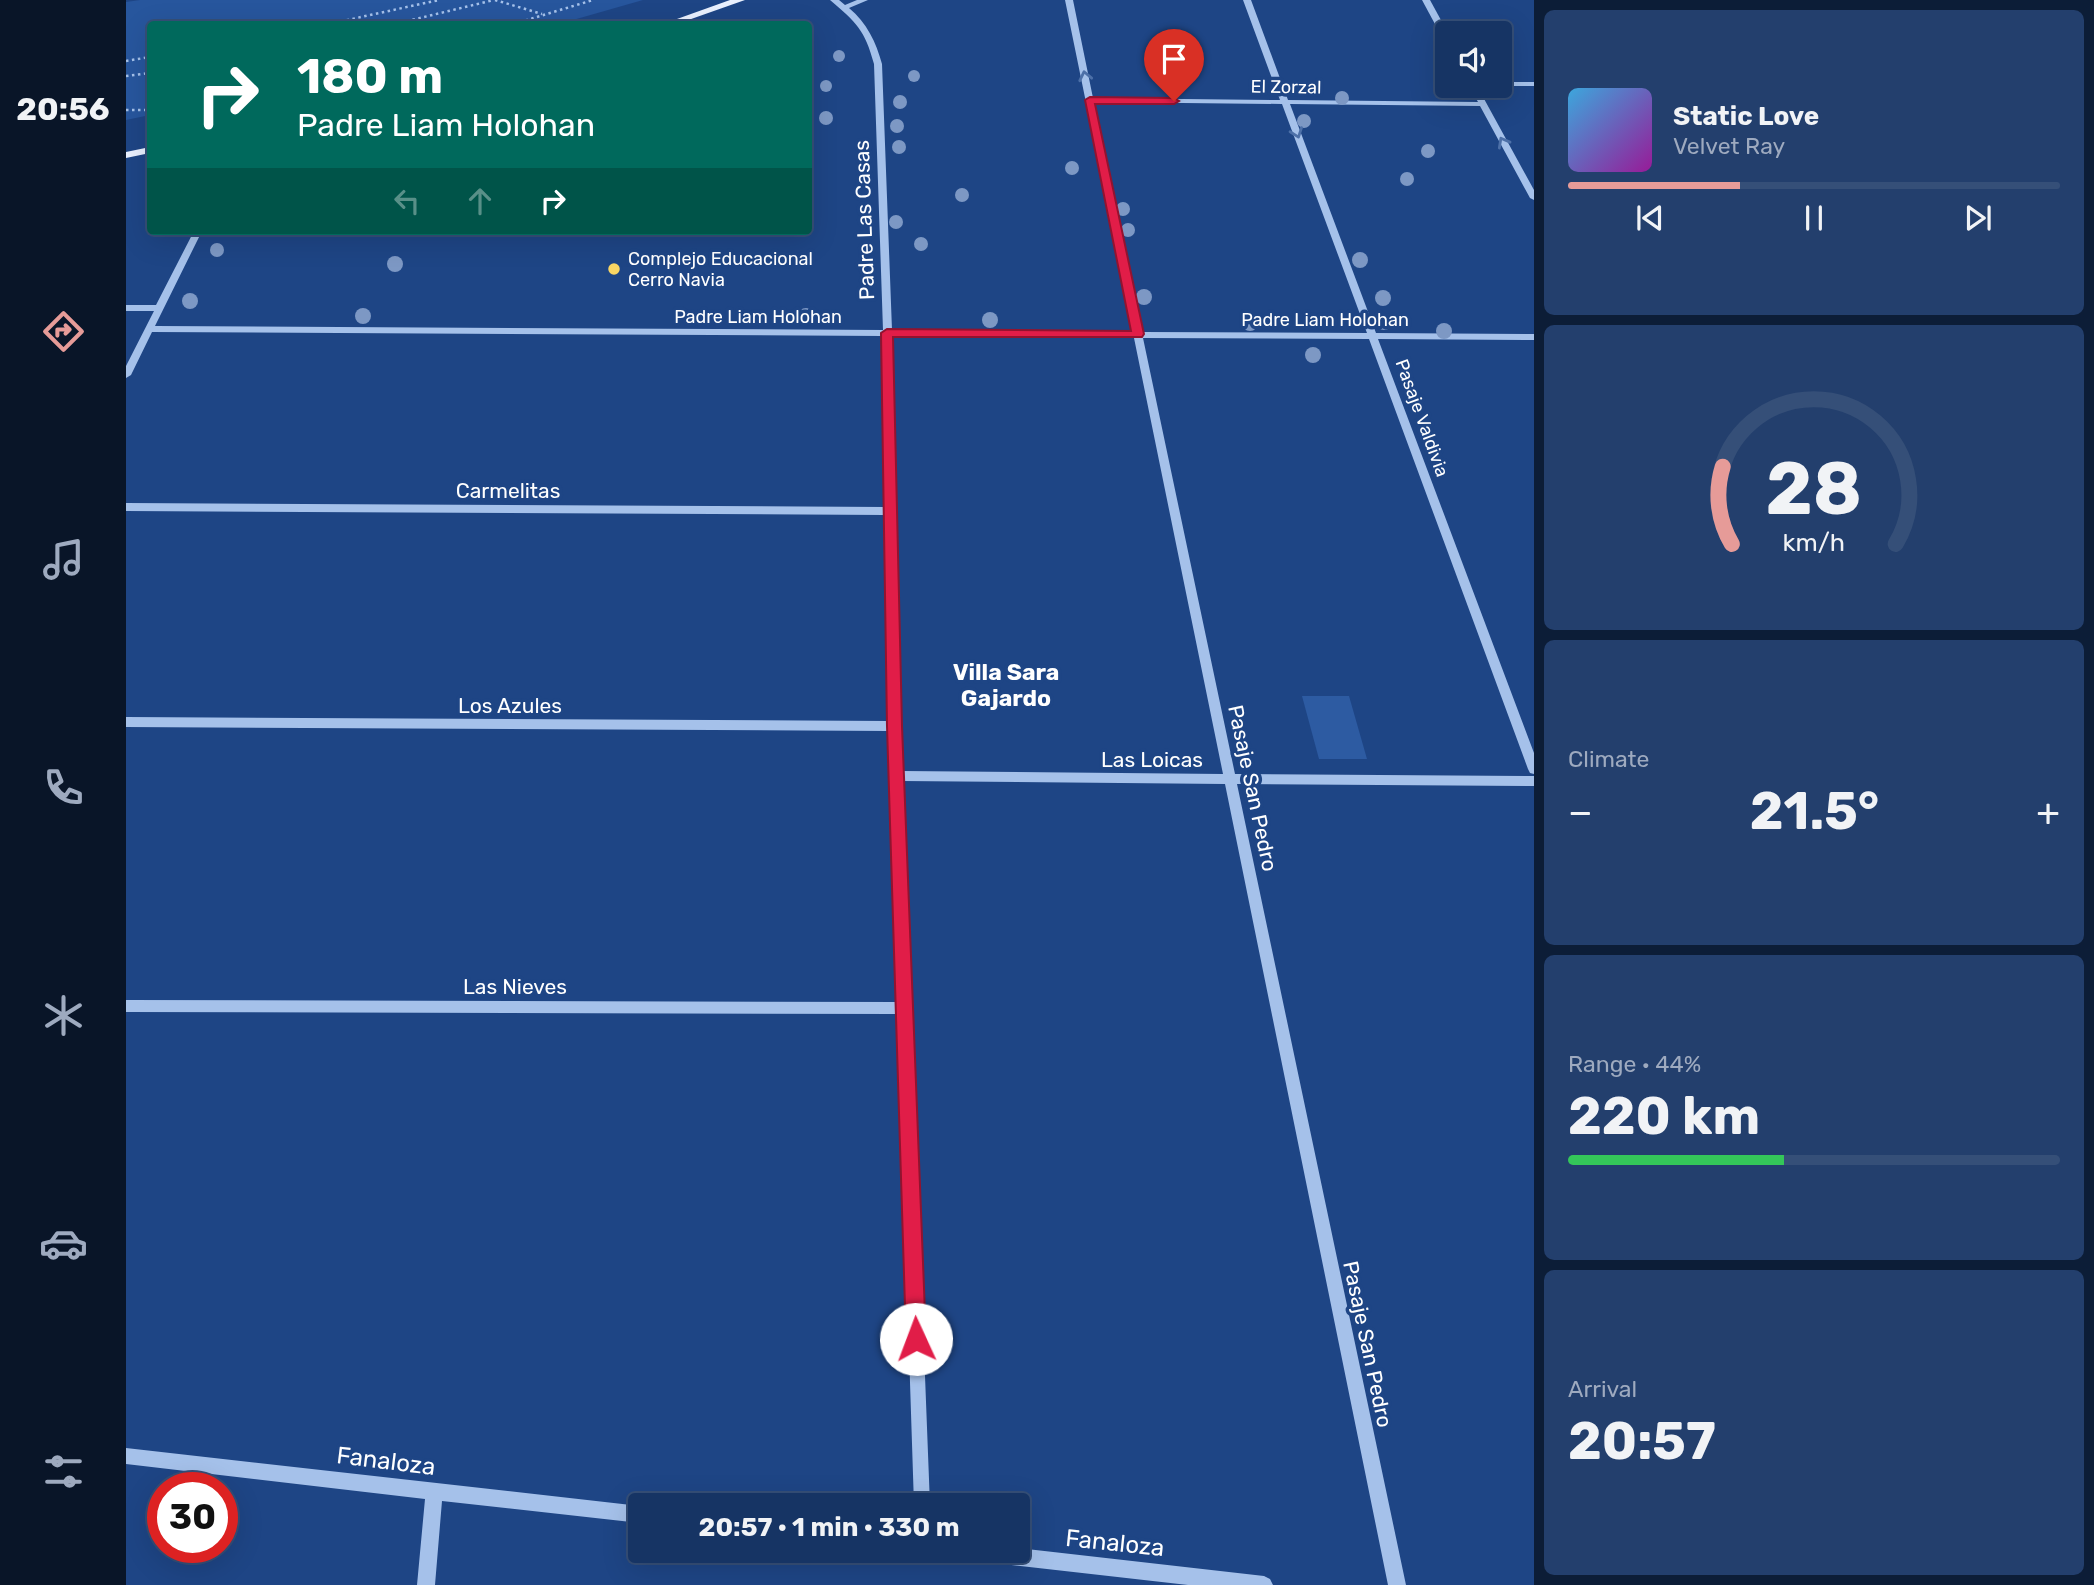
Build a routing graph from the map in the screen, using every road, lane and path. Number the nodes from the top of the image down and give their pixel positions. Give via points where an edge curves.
1 (439, 0) edge
2 (495, 0) edge
3 (593, 0) edge
4 (740, 0) edge
5 (864, 0) edge
6 (1069, 0) edge
7 (1247, 0) edge
8 (1426, 0) edge
9 (839, 4) edge
10 (542, 14) junction
11 (368, 16) junction
12 (344, 21) edge
13 (370, 21) edge
14 (408, 21) edge
15 (522, 21) edge
16 (677, 21) edge
17 (1437, 21) edge
18 (147, 58) edge
19 (126, 61) edge
20 (147, 73) edge
21 (126, 76) edge
22 (1512, 84) edge
23 (1534, 84) edge
24 (1480, 98) edge
25 (1090, 100) junction
26 (1286, 102) junction
27 (1483, 104) junction
28 (126, 110) edge
29 (147, 110) edge
30 (147, 151) edge
31 (126, 155) edge
32 (1533, 194) edge
33 (196, 235) edge
34 (126, 308) edge
35 (159, 309) junction
36 (149, 329) junction
37 (887, 333) junction
38 (1138, 334) junction
39 (1373, 336) junction
40 (1534, 337) edge
41 (126, 375) edge
42 (126, 507) edge
43 (889, 511) junction
44 (126, 722) edge
45 (894, 726) junction
46 (1534, 769) edge
47 (896, 776) junction
48 (1229, 779) junction
49 (1534, 781) edge
50 (126, 1006) edge
51 (904, 1008) junction
52 (126, 1456) edge
53 (434, 1492) junction
54 (922, 1493) edge
55 (628, 1514) edge
56 (1030, 1558) edge
57 (426, 1585) edge
58 (1264, 1585) edge
59 (1397, 1585) edge

1 - 11 path
2 - 10 path
2 - 14 path
3 - 10 path
4 - 16 main road
5 - 9 street
25 -> 6 street, Pasaje San Pedro
7 - 26 street, Pasaje Valdivia
8 - 17 street
9 - 37 street, Padre Las Casas via 870,34 878,64
10 - 15 path
11 - 12 path
11 - 13 path
18 - 19 path
20 - 21 path
22 - 23 street
24 - 27 street
25 - 26 street, El Zorzal
25 - 38 street, Pasaje San Pedro
26 - 27 street, El Zorzal
26 -> 39 street, Pasaje Valdivia
32 -> 27 street
28 - 29 path
30 - 31 main road
33 - 35 street
34 - 35 street
35 - 36 street
36 - 37 street, Padre Liam Holohan
36 - 41 street
37 - 38 street, Padre Liam Holohan
37 - 43 street, Padre Las Casas
38 - 39 street, Padre Liam Holohan
38 - 48 street, Pasaje San Pedro
39 - 40 street, Padre Liam Holohan
39 - 46 street, Pasaje Valdivia
42 - 43 street, Carmelitas
43 - 45 street, Padre Las Casas
44 - 45 street, Los Azules
45 - 47 street, Padre Las Casas
47 - 48 street, Las Loicas
47 - 51 street, Padre Las Casas
48 - 49 street, Las Loicas
48 - 59 street, Pasaje San Pedro
50 - 51 street, Las Nieves
51 - 54 street, Padre Las Casas
52 - 53 street, Fanaloza
53 - 55 street, Fanaloza
53 - 57 street
56 - 58 street, Fanaloza

